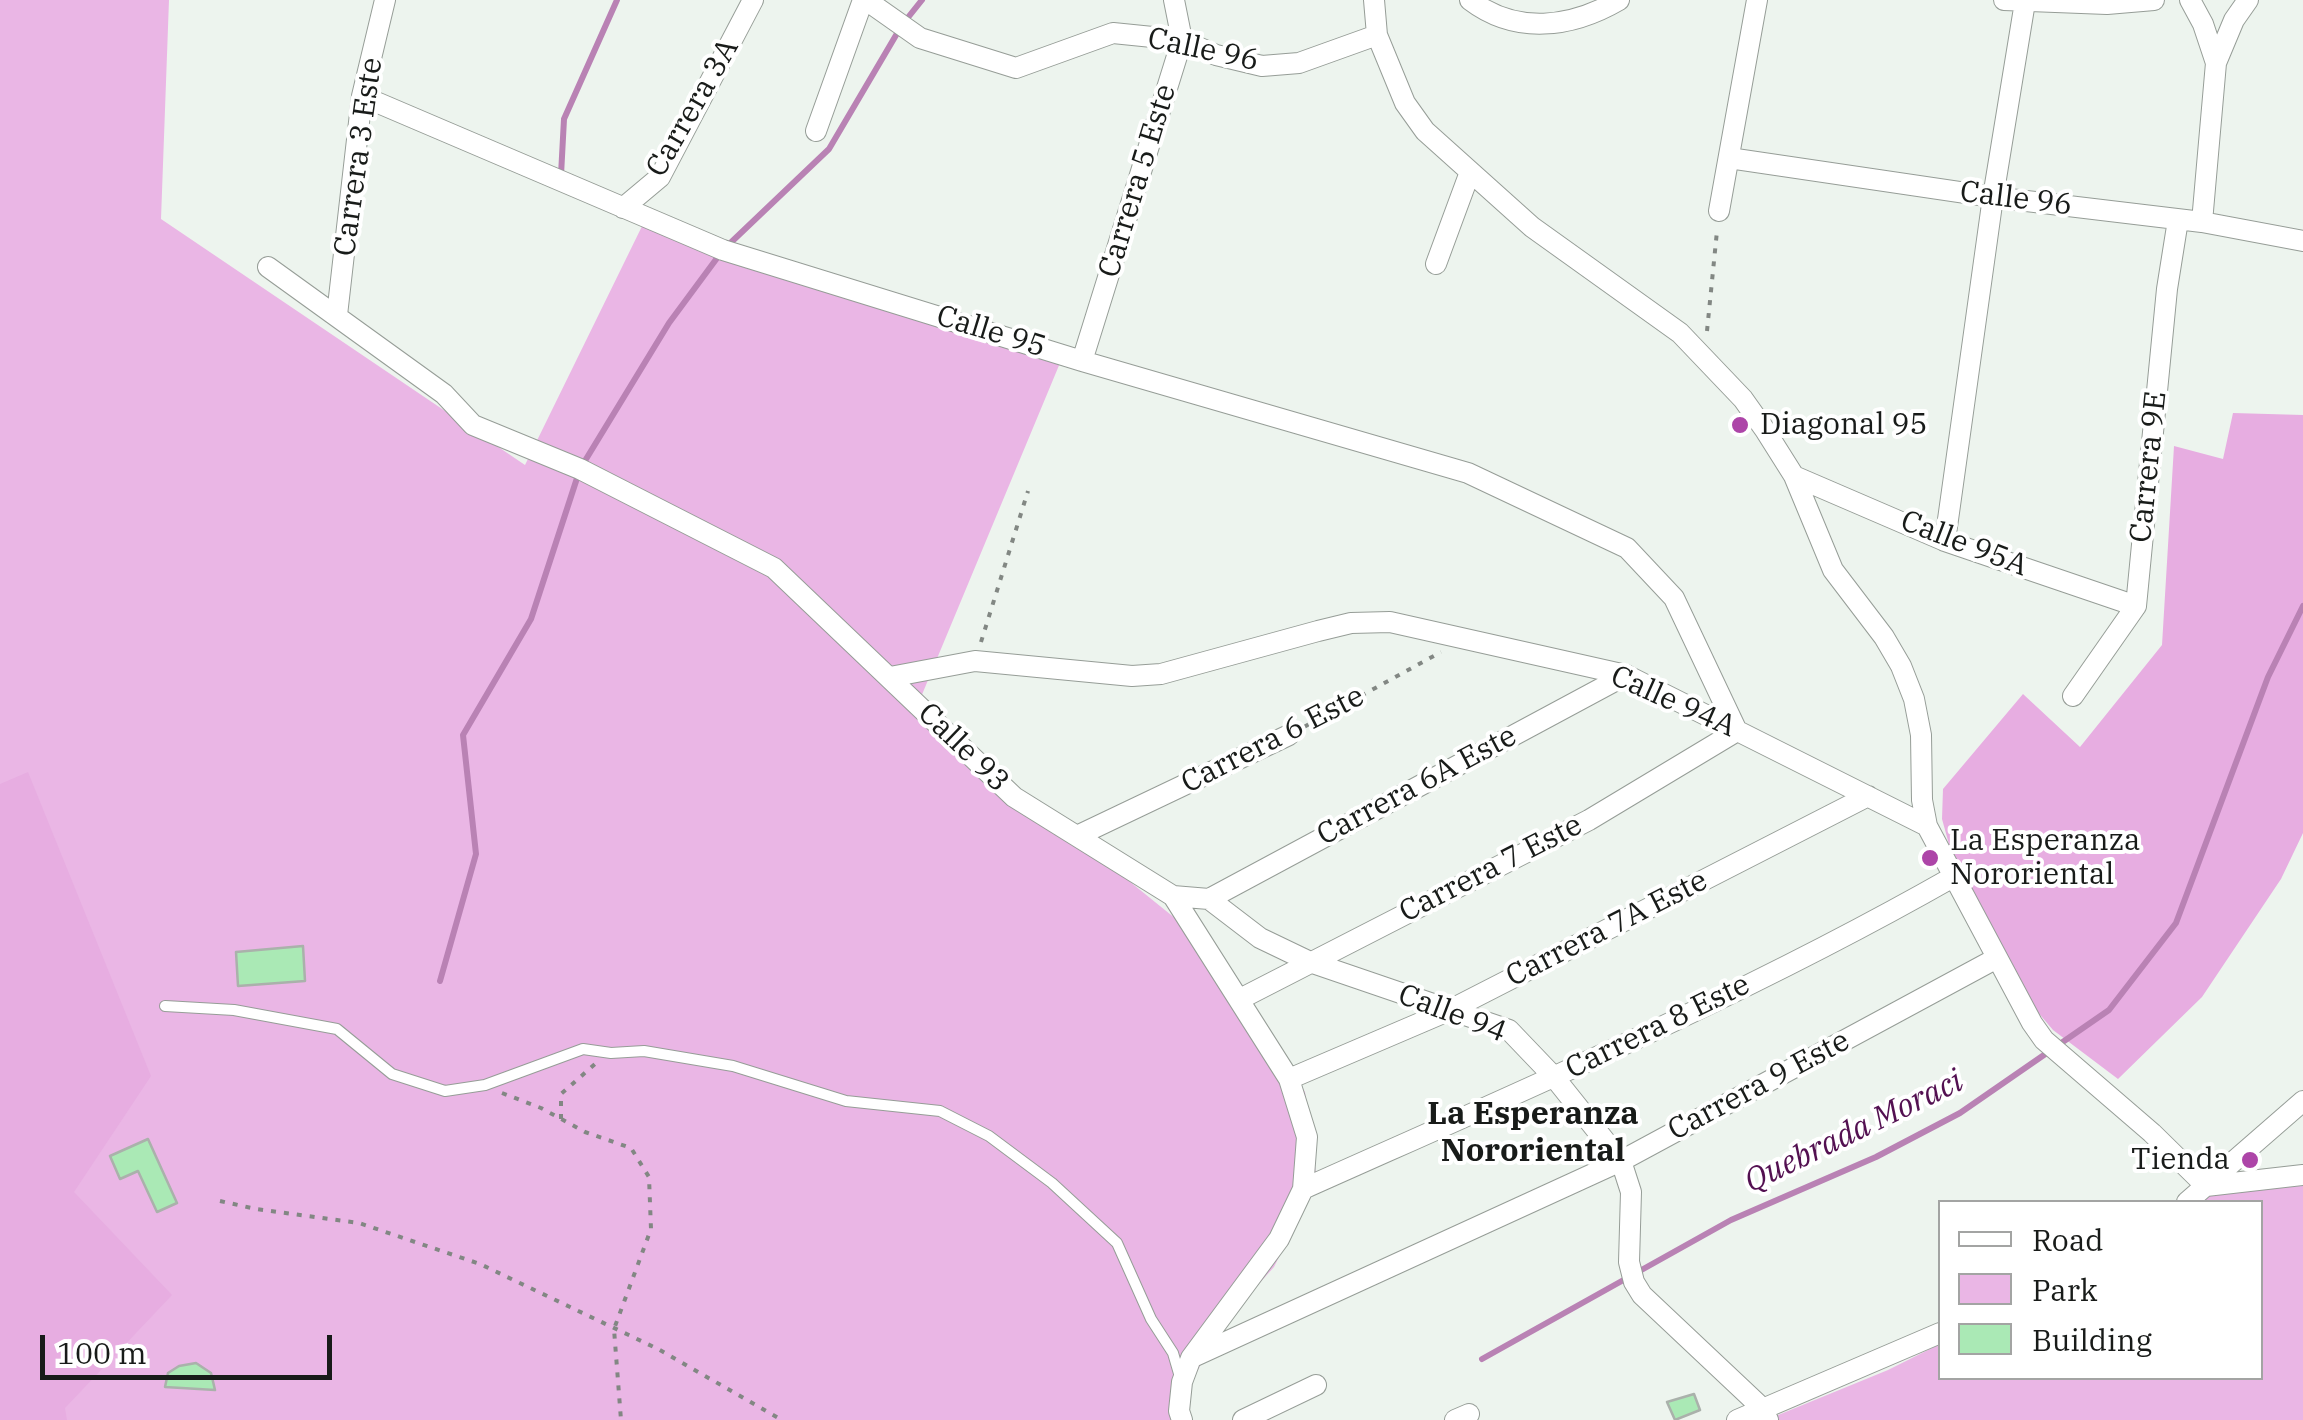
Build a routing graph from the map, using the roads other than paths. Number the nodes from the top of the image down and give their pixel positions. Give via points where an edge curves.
1 (385, 0) edge
2 (753, 0) edge
3 (865, 0) edge
4 (1174, 0) edge
5 (1374, 0) edge
6 (1470, 0) edge
7 (1619, 0) edge
8 (1757, 0) edge
9 (2154, 0) edge
10 (2190, 0) edge
11 (2248, 0) edge
12 (2014, 1) edge
13 (1377, 35) junction
14 (1182, 40) junction
15 (2216, 63) junction
16 (362, 96) junction
17 (816, 131) dead end
18 (1729, 158) junction
19 (1470, 172) junction
20 (1993, 198) junction
21 (623, 208) junction
22 (1719, 211) road end
23 (2178, 220) junction
24 (2202, 222) junction
25 (2303, 242) edge
26 (1436, 264) dead end
27 (268, 267) dead end
28 (338, 315) junction
29 (1082, 361) junction
30 (1794, 476) junction
31 (1945, 541) junction
32 (2136, 606) junction
33 (1626, 676) junction
34 (890, 677) junction
35 (2073, 696) dead end
36 (1737, 731) junction
37 (1289, 735) road end
38 (1868, 796) junction
39 (1927, 826) junction
40 (1077, 836) junction
41 (1953, 877) junction
42 (1173, 896) junction
43 (1208, 899) junction
44 (1997, 958) junction
45 (1310, 962) junction
46 (1240, 999) junction
47 (165, 1006) dead end
48 (1448, 1010) junction
49 (1554, 1077) junction
50 (1289, 1079) junction
51 (2303, 1102) edge
52 (1621, 1161) junction
53 (2303, 1176) edge
54 (2206, 1186) junction
55 (1303, 1190) junction
56 (2189, 1200) edge
57 (1938, 1334) edge
58 (1191, 1358) junction
59 (1182, 1382) junction
60 (1316, 1385) dead end
61 (1765, 1414) edge
62 (1182, 1420) edge
63 (1242, 1420) edge
64 (1736, 1420) edge

1 - 16 street, Carrera 3 Este
2 - 21 street, Carrera 3A via 660,176
3 - 14 street, Calle 96 via 920,38 1016,68 1113,33
3 - 17 street
4 - 14 street, Carrera 5 Este
5 - 13 street
6 - 7 street via 1503,20 1536,24 1567,23
8 - 18 street
9 - 12 street
10 - 15 street
11 - 15 street
12 - 20 street
13 - 14 street, Calle 96 via 1299,63 1262,66
13 - 19 street via 1414,118
14 - 29 street, Carrera 5 Este
15 - 24 street
16 - 21 street, Calle 95
16 - 28 street, Carrera 3 Este
18 - 20 street, Calle 96
18 - 22 street
19 - 26 street
19 - 30 street via 1704,358 1743,400
20 - 23 street, Calle 96
20 - 31 street
21 - 29 street, Calle 95 via 723,250
23 - 24 street, Calle 96
23 - 32 street, Carrera 9E
24 - 25 street, Calle 96
27 - 28 street, Calle 93
28 - 34 street, Calle 93 via 444,394 473,426 580,469 774,568
29 - 36 street, Calle 95 via 1468,473 1627,548 1674,598
30 - 31 street, Calle 95A
30 - 39 street via 1833,570 1884,637 1914,699
31 - 32 street, Calle 95A
32 - 35 street, Carrera 9E
33 - 34 street, Calle 94A via 1390,622 1351,623 1161,674 975,661
33 - 36 street, Calle 94A
33 - 43 street, Carrera 6A Este
34 - 40 street, Calle 93 via 1014,797
36 - 38 street, Calle 94A
36 - 45 street, Carrera 7 Este via 1589,820
37 - 40 street, Carrera 6 Este
38 - 39 street, Calle 94A
38 - 48 street, Carrera 7A Este
39 - 41 street
40 - 42 street, Calle 93
41 - 44 street
41 - 49 street, Carrera 8 Este via 1864,928
42 - 43 street
42 - 46 street, Calle 93
43 - 45 street, Calle 94 via 1260,938
44 - 52 street, Carrera 9 Este
44 - 54 street via 2044,1040
45 - 46 street, Carrera 7 Este
45 - 48 street, Calle 94
46 - 50 street, Calle 93
47 - 59 lane via 337,1028 392,1074 445,1091 484,1085 583,1049 644,1051 732,1066 846,1101 940,1111 989,1136 1118,1243
48 - 49 street, Calle 94 via 1509,1030
48 - 50 street, Carrera 7A Este
49 - 52 street, Calle 94
49 - 55 street, Carrera 8 Este
50 - 55 street, Calle 93 via 1306,1137
51 - 54 street
52 - 58 street, Carrera 9 Este
52 - 61 street, Calle 94 via 1631,1192 1631,1272 1652,1306
53 - 54 street
54 - 56 street
55 - 58 street, Calle 93 via 1279,1239
57 - 61 street
58 - 59 street, Calle 93
59 - 62 street, Calle 93
60 - 63 street
61 - 64 street

